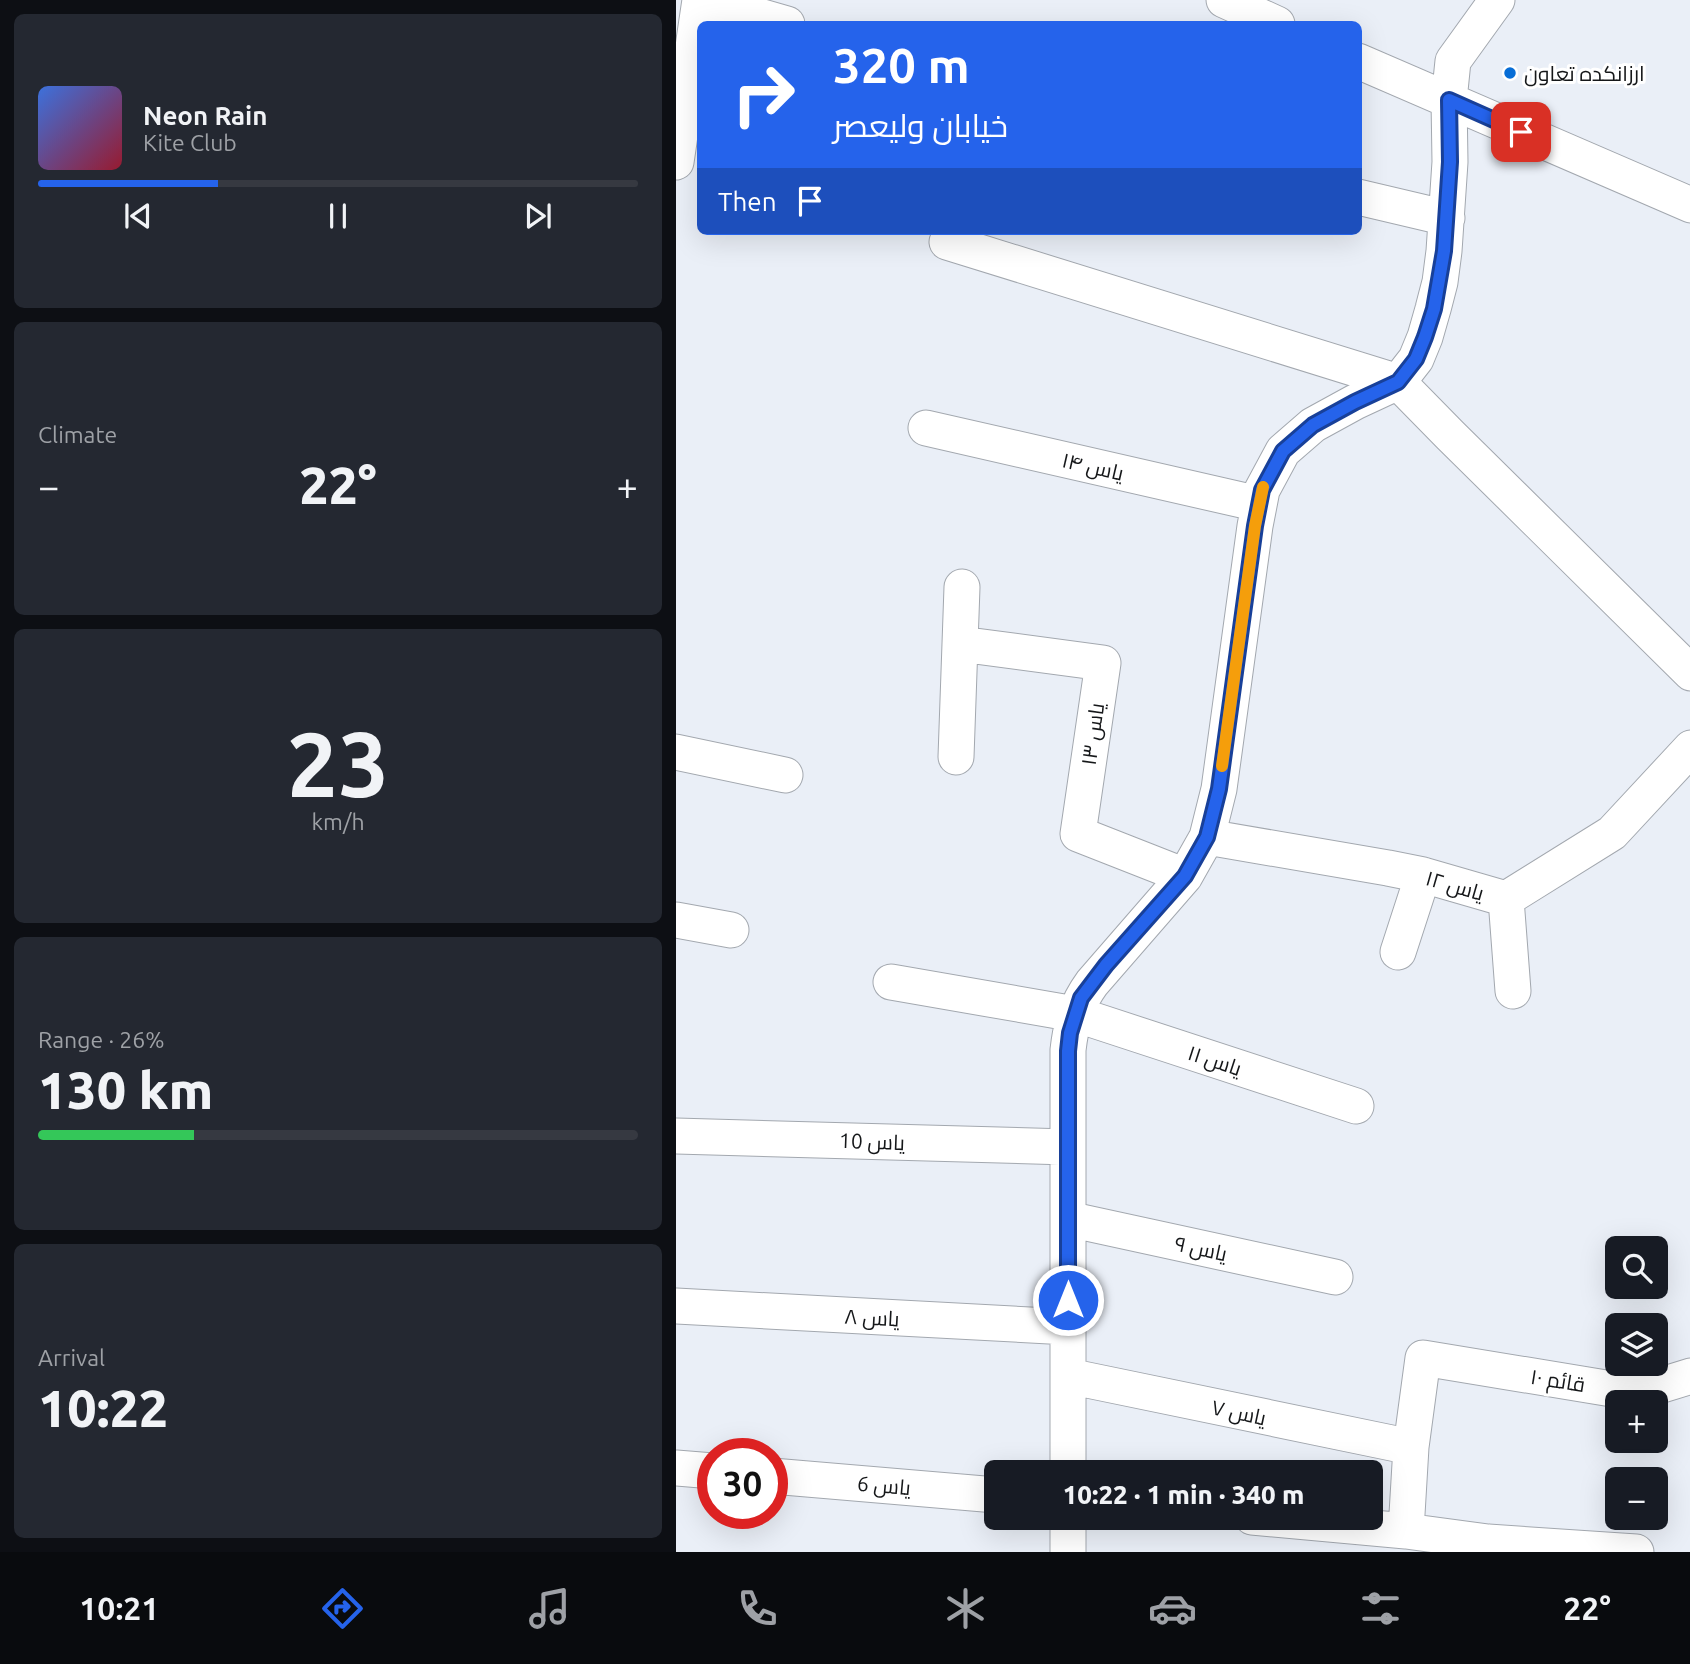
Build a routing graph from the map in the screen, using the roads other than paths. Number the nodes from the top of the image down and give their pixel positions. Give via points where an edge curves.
1 (702, 0) edge
2 (1224, 0) edge
3 (1497, 0) edge
4 (699, 21) edge
5 (776, 21) edge
6 (1270, 21) edge
7 (697, 31) edge
8 (1362, 63) edge
9 (1449, 100) junction
10 (676, 162) edge
11 (1362, 198) edge
12 (1690, 205) edge
13 (1447, 218) junction
14 (947, 242) dead end
15 (1398, 382) junction
16 (926, 428) dead end
17 (1259, 504) junction
18 (962, 587) dead end
19 (960, 644) junction
20 (1690, 673) edge
21 (1690, 748) edge
22 (676, 752) edge
23 (956, 757) dead end
24 (785, 775) dead end
25 (1207, 837) junction
26 (1423, 875) junction
27 (1185, 876) junction
28 (1506, 899) junction
29 (676, 920) edge
30 (731, 930) dead end
31 (1398, 952) dead end
32 (891, 982) dead end
33 (1513, 990) dead end
34 (1075, 1014) junction
35 (1356, 1106) dead end
36 (676, 1136) edge
37 (1068, 1147) junction
38 (1068, 1219) junction
39 (1335, 1277) dead end
40 (676, 1306) edge
41 (1068, 1327) junction
42 (1068, 1376) junction
43 (1690, 1376) edge
44 (1410, 1447) junction
45 (1068, 1460) edge
46 (676, 1468) edge
47 (697, 1470) edge
48 (788, 1477) edge
49 (984, 1493) edge
50 (1383, 1529) edge
51 (1068, 1530) edge
52 (1406, 1531) junction
53 (1068, 1552) edge
54 (1636, 1552) edge

1 - 4 street
1 - 5 street
2 - 6 street
3 - 9 street via 1453,61
7 - 10 street
8 - 9 street
9 - 12 street
9 - 13 street
11 - 13 street
13 - 15 street via 1440,282 1425,337 1416,359
14 - 15 street
15 - 17 street via 1313,425 1283,451
15 - 20 street
16 - 17 street, یاس ۱۴
17 - 25 street via 1219,789
18 - 19 street
19 - 23 street
19 - 27 street, یاس ۱۳ via 1103,663 1078,834
21 - 28 street, یاس ۱۲ via 1612,833
22 - 24 street
25 - 26 street, یاس ۱۲
25 - 27 street
26 - 28 street, یاس ۱۲
26 - 31 street
27 - 34 street via 1092,983
28 - 33 street
29 - 30 street
32 - 34 street, یاس ۱۱
34 - 35 street, یاس ۱۱
34 - 37 street via 1068,1051
36 - 37 street, یاس 10
37 - 38 street
38 - 39 street, یاس ۹
38 - 41 street
40 - 41 street, یاس ۸
41 - 42 street
42 - 44 street, یاس ۷
42 - 45 street
43 - 44 street, قائم ۱۰ via 1636,1393 1423,1358
44 - 52 street
46 - 47 street
48 - 49 street, یاس 6
50 - 52 street
51 - 53 street
52 - 54 street

